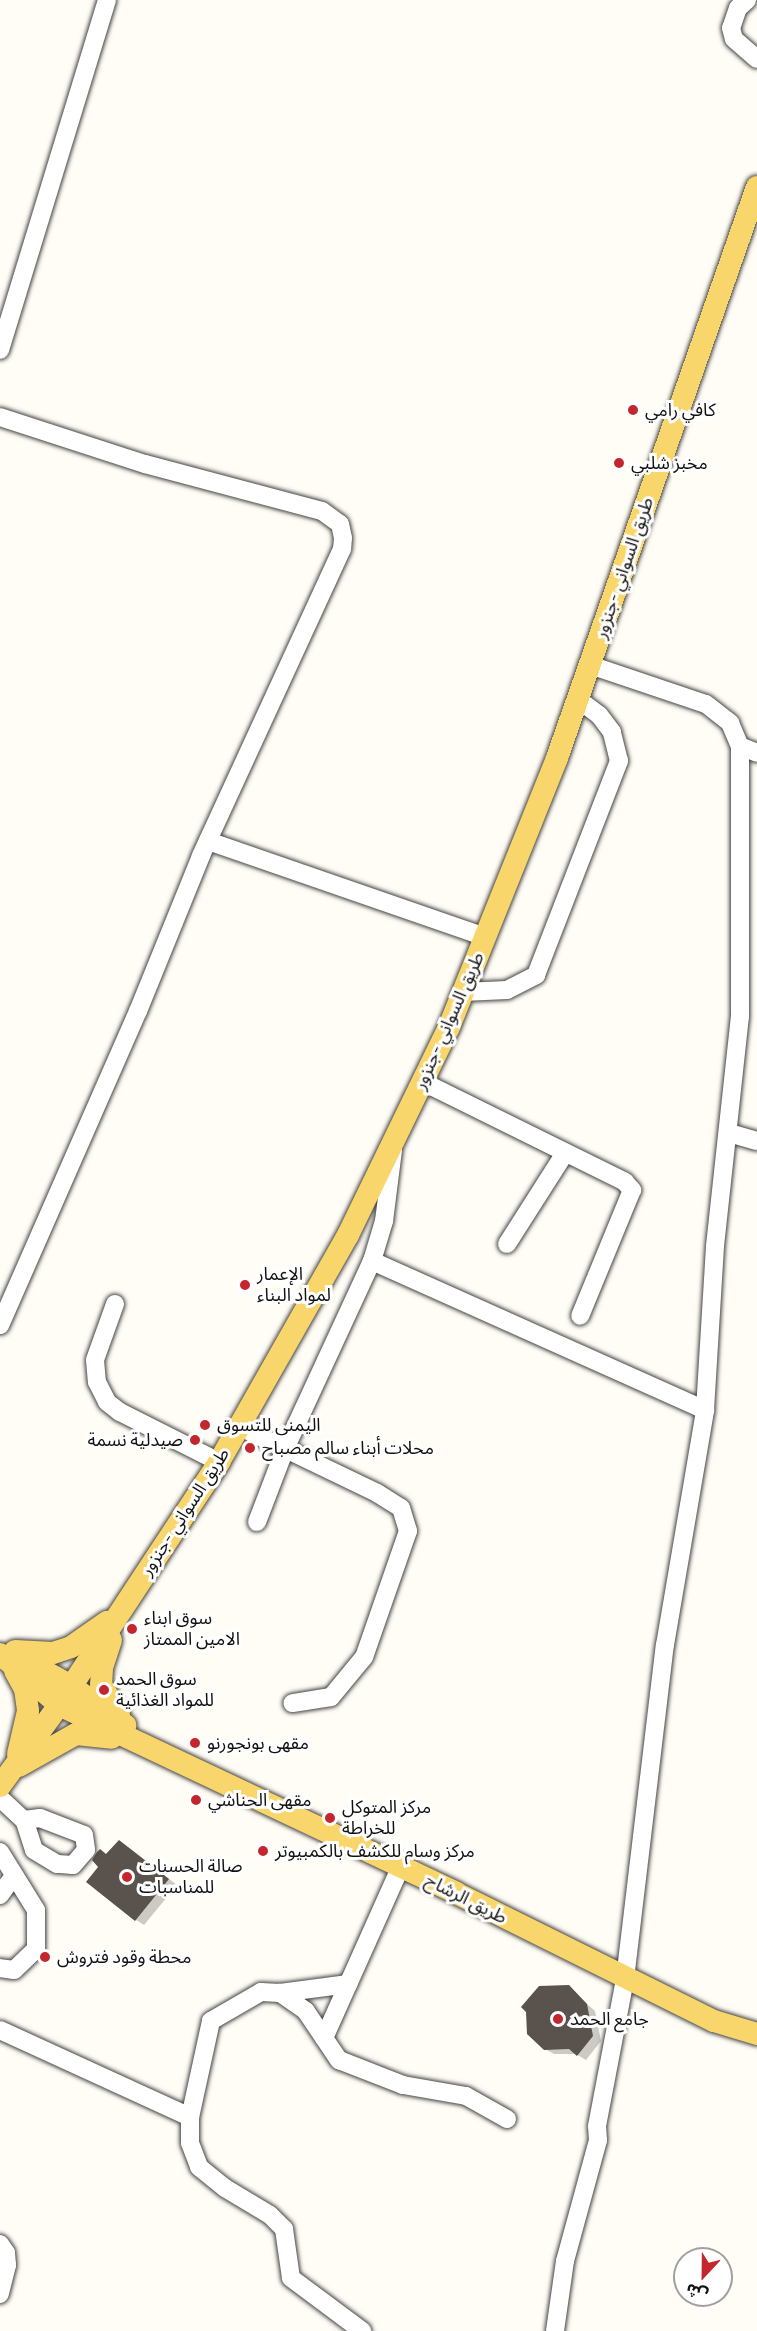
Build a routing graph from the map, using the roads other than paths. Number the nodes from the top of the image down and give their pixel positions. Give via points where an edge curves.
1 (107, 0) edge
2 (747, 0) edge
3 (757, 59) edge
4 (757, 188) edge
5 (752, 214) edge
6 (0, 351) edge
7 (0, 417) edge
8 (590, 665) junction
9 (578, 699) junction
10 (740, 746) junction
11 (757, 753) edge
12 (208, 841) junction
13 (485, 936) junction
14 (463, 992) junction
15 (423, 1082) junction
16 (729, 1133) junction
17 (394, 1140) junction
18 (757, 1141) edge
19 (566, 1153) junction
20 (507, 1244) dead end
21 (372, 1261) junction
22 (115, 1304) dead end
23 (580, 1317) dead end
24 (0, 1325) edge
25 (705, 1410) junction
26 (240, 1427) junction
27 (285, 1449) junction
28 (219, 1462) junction
29 (257, 1522) dead end
30 (122, 1608) junction
31 (5, 1654) edge
32 (65, 1695) junction
33 (292, 1703) dead end
34 (142, 1742) junction
35 (6, 1778) edge
36 (0, 1798) edge
37 (24, 1820) dead end
38 (0, 1852) edge
39 (401, 1866) junction
40 (14, 1876) junction
41 (0, 1895) edge
42 (0, 1968) edge
43 (625, 1978) junction
44 (348, 1984) junction
45 (280, 1993) junction
46 (0, 2030) edge
47 (757, 2034) edge
48 (324, 2038) junction
49 (190, 2117) junction
50 (507, 2119) dead end
51 (0, 2244) edge
52 (0, 2294) edge
53 (362, 2331) edge
54 (555, 2331) edge

1 - 6 street
2 - 3 street via 738,8 731,28 734,39
4 - 5 main road, طريق السواني -جنزور
5 - 8 main road, طريق السواني -جنزور
7 - 12 street via 145,464 321,511 340,525 342,549
8 - 9 main road, طريق السواني -جنزور
8 - 10 street via 706,704 730,723
9 - 13 main road, طريق السواني -جنزور
9 - 14 street via 599,715 612,732 619,761 536,975 507,990
10 - 11 street
10 - 16 street via 740,1017
12 - 13 street
12 - 24 street
13 - 14 main road, طريق السواني -جنزور
14 - 15 main road, طريق السواني -جنزور
15 - 17 main road, طريق السواني -جنزور
15 - 19 street
16 - 18 street
16 - 25 street via 715,1246
17 - 21 street via 386,1213
17 - 26 main road, طريق السواني -جنزور via 309,1307
19 - 20 street
19 - 23 street via 632,1190
21 - 25 street
21 - 27 street
22 - 28 street via 95,1360 97,1382 107,1402
25 - 43 street via 665,1646
26 - 27 street
26 - 28 main road, طريق السواني -جنزور
27 - 29 street
27 - 33 street via 400,1508 408,1531 378,1628 364,1657 331,1696
28 - 30 main road, طريق السواني -جنزور
30 - 31 main road via 71,1647 54,1653
30 - 32 main road, طريق السواني -جنزور
30 - 34 main road via 102,1668 101,1685 115,1710
31 - 32 main road, طريق الرشاح
31 - 35 main road via 26,1689 28,1711
32 - 34 main road, طريق الرشاح
32 - 35 main road, طريق السواني -جنزور
34 - 35 main road via 94,1733 76,1734
34 - 39 main road, طريق الرشاح
36 - 37 street
38 - 40 street
39 - 43 main road, طريق الرشاح
39 - 44 street
40 - 41 street
40 - 42 street via 36,1910 36,1949 14,1971
43 - 47 main road, طريق الرشاح via 714,2021
43 - 54 street via 597,2126 598,2140 565,2261
44 - 45 street
44 - 48 street
45 - 48 street via 306,2011
45 - 49 street via 261,1992 211,2021
46 - 49 street
48 - 50 street via 339,2060 403,2085 466,2096
49 - 53 street via 190,2144 199,2167 270,2215 284,2229 291,2278
51 - 52 street via 7,2265

